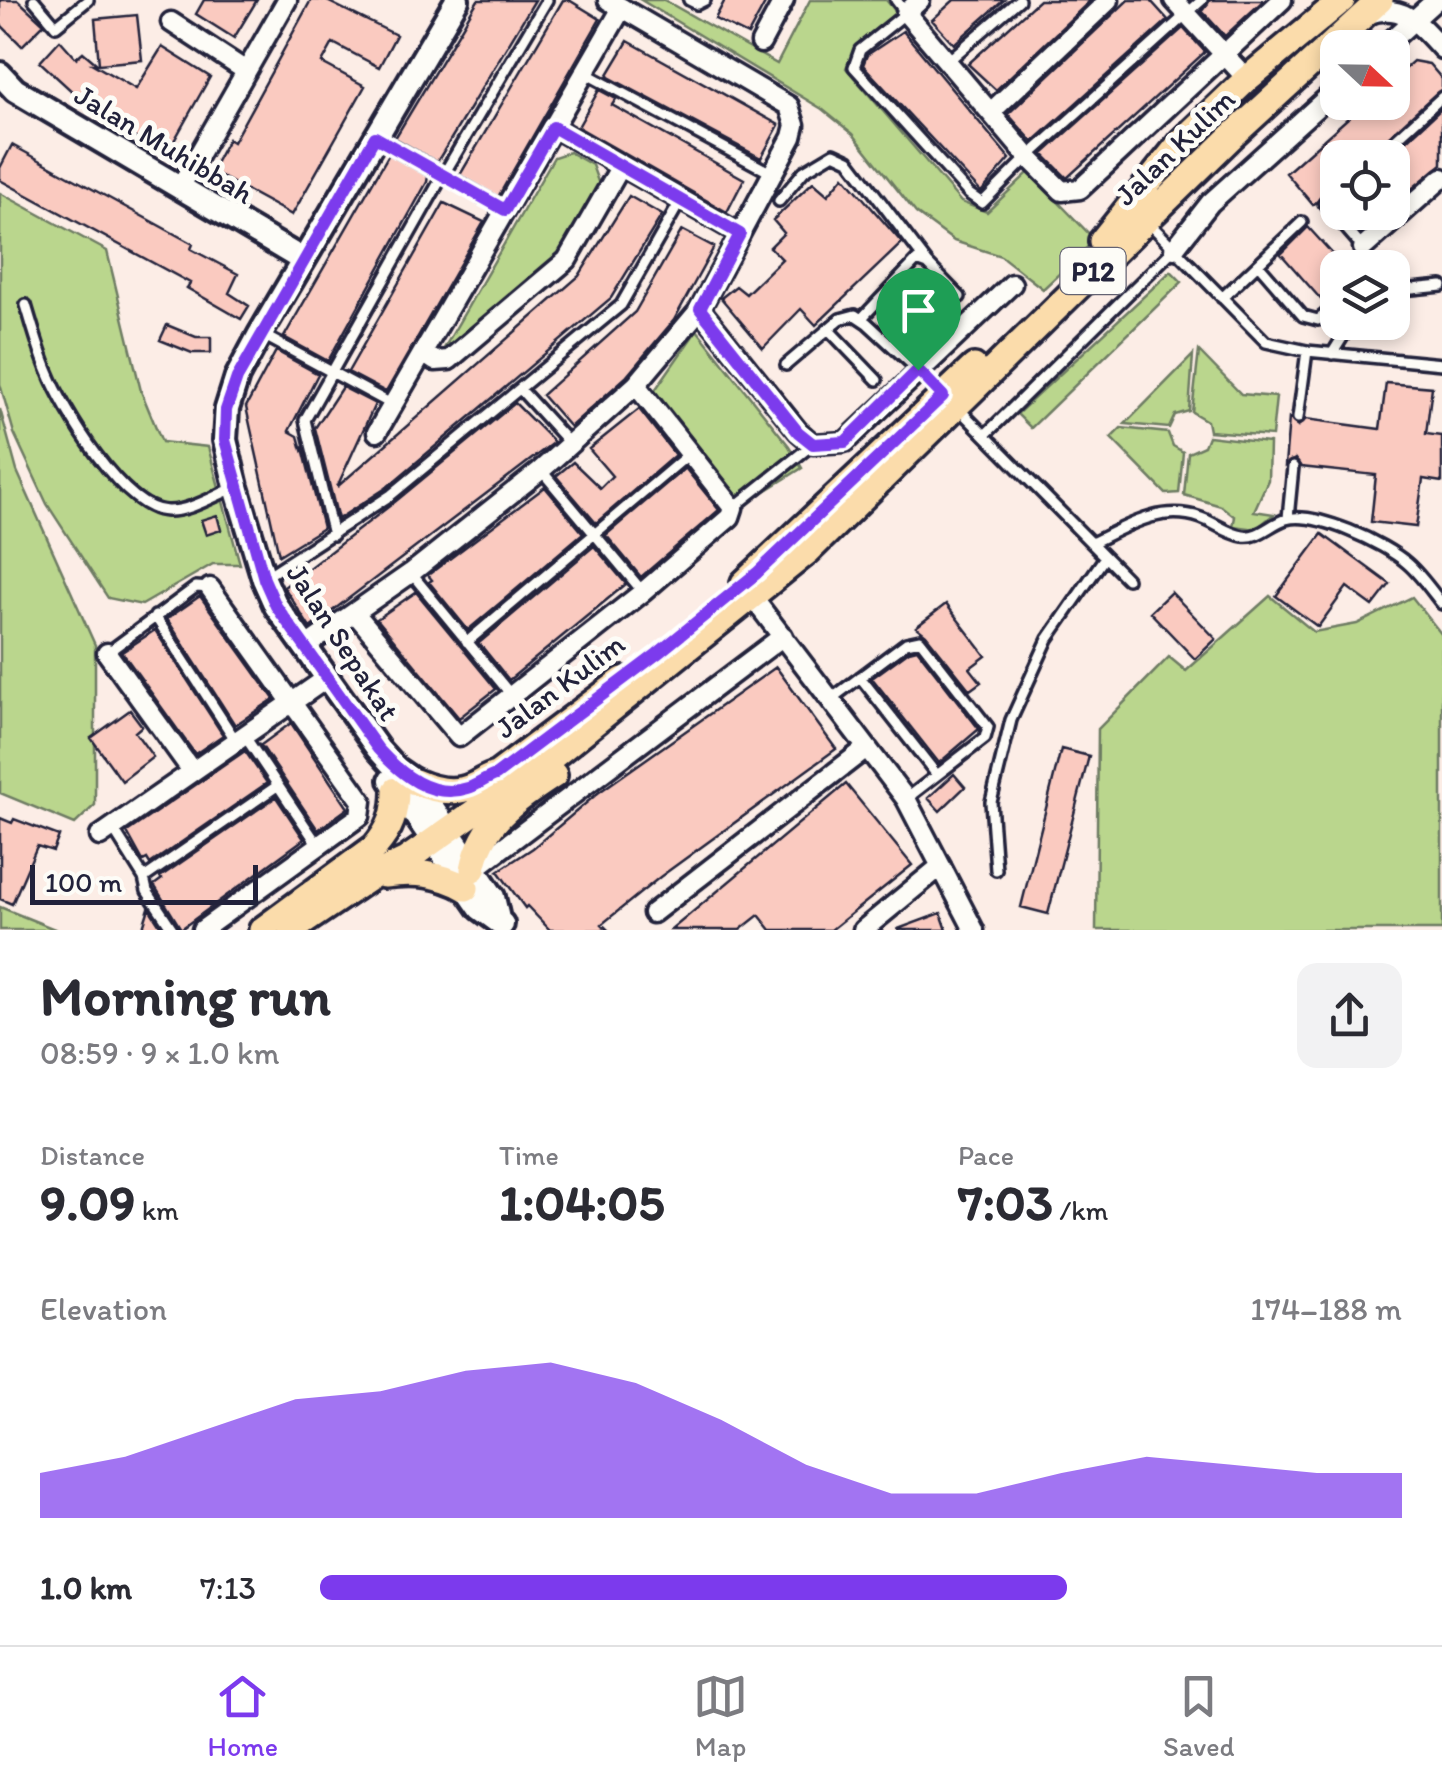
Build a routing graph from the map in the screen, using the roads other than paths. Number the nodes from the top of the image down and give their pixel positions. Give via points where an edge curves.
1 (34, 0) edge
2 (88, 0) edge
3 (286, 0) edge
4 (457, 0) edge
5 (547, 0) edge
6 (689, 0) edge
7 (705, 0) edge
8 (784, 0) edge
9 (1019, 0) edge
10 (1109, 0) edge
11 (1202, 0) edge
12 (1282, 0) edge
13 (1436, 0) edge
14 (615, 4) edge
15 (908, 4) edge
16 (1361, 6) edge
17 (1180, 7) edge
18 (1413, 10) edge
19 (171, 22) dead end
20 (1397, 30) edge
21 (762, 43) dead end
22 (1442, 49) edge
23 (1224, 54) junction
24 (948, 62) junction
25 (1301, 70) junction
26 (246, 71) junction
27 (584, 73) junction
28 (1247, 79) junction
29 (5, 88) edge
30 (1442, 97) edge
31 (1320, 104) edge
32 (992, 112) junction
33 (553, 127) junction
34 (375, 137) junction
35 (1395, 140) edge
36 (1028, 157) junction
37 (621, 166) junction
38 (773, 174) junction
39 (443, 175) junction
40 (1442, 178) edge
41 (179, 189) junction
42 (680, 200) junction
43 (779, 201) dead end
44 (505, 210) junction
45 (1145, 220) junction
46 (1302, 222) dead end
47 (1347, 230) edge
48 (740, 234) junction
49 (1174, 248) junction
50 (1363, 248) joint
51 (303, 260) junction
52 (928, 264) junction
53 (1258, 264) junction
54 (1012, 284) dead end
55 (1442, 286) edge
56 (1410, 289) edge
57 (960, 297) dead end
58 (1222, 298) junction
59 (26, 305) dead end
60 (700, 309) junction
61 (860, 318) junction
62 (1320, 318) edge
63 (828, 329) junction
64 (260, 334) junction
65 (1341, 340) edge
66 (1307, 351) junction
67 (423, 352) junction
68 (1332, 354) junction
69 (1442, 364) edge
70 (786, 365) dead end
71 (918, 370) junction
72 (332, 372) junction
73 (877, 380) dead end
74 (636, 385) junction
75 (520, 389) junction
76 (950, 402) junction
77 (393, 404) junction
78 (1298, 418) dead end
79 (377, 432) dead end
80 (985, 435) junction
81 (570, 444) junction
82 (813, 444) junction
83 (691, 453) junction
84 (1293, 467) dead end
85 (541, 470) junction
86 (236, 487) junction
87 (733, 508) junction
88 (1288, 518) junction
89 (334, 535) junction
90 (596, 536) junction
91 (1092, 543) junction
92 (1105, 557) junction
93 (411, 572) junction
94 (264, 579) junction
95 (1127, 580) dead end
96 (210, 588) joint
97 (643, 592) junction
98 (753, 598) junction
99 (1442, 604) edge
100 (355, 613) junction
101 (155, 616) junction
102 (783, 636) junction
103 (467, 642) junction
104 (305, 647) junction
105 (106, 653) joint
106 (327, 678) junction
107 (860, 678) junction
108 (512, 696) junction
109 (829, 700) junction
110 (292, 702) junction
111 (594, 725) junction
112 (240, 738) junction
113 (864, 748) junction
114 (192, 771) junction
115 (496, 775) junction
116 (937, 775) junction
117 (277, 786) junction
118 (406, 786) junction
119 (906, 799) junction
120 (435, 828) junction
121 (106, 832) joint
122 (318, 845) junction
123 (942, 866) junction
124 (996, 870) dead end
125 (372, 876) junction
126 (144, 878) junction
127 (472, 878) junction
128 (653, 913) dead end
129 (503, 925) edge
130 (305, 926) edge
131 (173, 930) edge
132 (202, 930) edge
133 (262, 930) edge
134 (863, 930) edge
135 (974, 930) edge

1 - 2 lane via 56,26
3 - 26 street
4 - 34 street, Jalan Sepakat
5 - 39 lane
6 - 7 lane
8 - 21 street
9 - 24 lane
10 - 32 street
11 - 17 lane
12 - 23 street
13 - 18 street
14 - 27 street
14 - 38 street via 789,106 792,137
15 - 24 street
15 - 36 lane via 860,50 854,66 982,203
16 - 18 street
16 - 25 main road, Jalan Kulim / P12
16 - 28 main road, Jalan Kulim
17 - 23 street
17 - 36 lane
18 - 20 street
18 - 22 street
19 - 26 street
23 - 28 street
23 - 36 street via 1080,189 1062,191
24 - 32 street
25 - 28 main road via 1264,91
25 - 45 main road, Jalan Kulim / P12
26 - 41 street
27 - 33 street
27 - 38 lane
28 - 76 main road, Jalan Kulim via 1181,142 1113,230
29 - 41 street, Jalan Muhibbah
30 - 35 lane
31 - 49 street via 1210,203
32 - 36 street
33 - 37 street
33 - 44 street
34 - 39 lane
34 - 51 street, Jalan Sepakat
37 - 42 street
37 - 67 street via 567,260 448,360
38 - 48 street
39 - 44 lane
39 - 72 lane
40 - 50 street
41 - 51 street, Jalan Muhibbah
42 - 48 street
42 - 75 lane via 621,305
43 - 52 lane via 804,171 834,154 849,160
44 - 67 street
45 - 49 lane
45 - 76 main road, Jalan Kulim / P12
46 - 53 lane
47 - 50 lane
48 - 60 street
49 - 58 lane
49 - 80 lane
51 - 64 street, Jalan Sepakat
52 - 57 lane
52 - 61 lane via 916,260
53 - 58 lane
53 - 62 lane via 1304,316
54 - 71 street
55 - 56 lane
58 - 66 lane via 1266,342
59 - 86 lane via 70,415 131,494 167,511
60 - 74 street
60 - 82 street
61 - 63 lane via 840,319
61 - 71 lane
63 - 70 lane
63 - 73 lane
64 - 72 lane
64 - 86 street, Jalan Sepakat via 226,410
65 - 68 lane
66 - 68 lane
66 - 78 lane
67 - 77 street
68 - 69 lane
71 - 76 street
71 - 82 street via 845,442
72 - 77 lane
72 - 89 lane via 305,420
74 - 81 street
74 - 83 street
75 - 81 lane
75 - 89 lane
76 - 80 lane
76 - 98 main road, Jalan Kulim / P12 via 808,551
76 - 115 main road, Jalan Kulim / P12 via 757,573
77 - 79 street
80 - 91 lane
81 - 85 street
82 - 87 lane
83 - 87 street
83 - 90 lane
84 - 88 lane
85 - 90 lane
85 - 93 street
86 - 94 street, Jalan Sepakat
87 - 97 street
88 - 91 lane via 1242,536 1198,516 1154,514
88 - 99 lane via 1336,525 1394,554
89 - 94 lane
90 - 97 lane
90 - 103 lane
91 - 92 lane
92 - 95 lane
92 - 124 lane via 1048,639 1011,720 990,802
93 - 100 street
93 - 103 lane
94 - 104 street, Jalan Sepakat
96 - 101 lane via 196,587
96 - 110 street
97 - 108 street
98 - 102 street
98 - 111 main road, Jalan Kulim / P12
100 - 104 street
100 - 108 street, Jalan Sepakat via 459,737
101 - 105 lane
101 - 112 lane
102 - 109 street
102 - 127 street via 481,864
103 - 108 lane
104 - 106 street, Jalan Sepakat
105 - 114 street
106 - 110 street
106 - 118 street, Jalan Sepakat
107 - 109 lane
107 - 116 lane
107 - 116 lane via 920,640 988,727 985,738
109 - 113 street
110 - 112 street
110 - 122 street via 362,801 360,816
111 - 120 main road, Jalan Kulim / P12
111 - 127 main road via 564,768 489,825
112 - 114 street
112 - 117 lane
113 - 119 street
113 - 128 street
114 - 121 street
115 - 118 main road via 456,790
115 - 120 main road, Jalan Kulim / P12
116 - 119 lane
117 - 122 lane
117 - 126 lane
118 - 120 street, Jalan Sepakat
118 - 133 main road via 376,846
119 - 123 street
120 - 125 main road, Jalan Kulim / P12 via 400,844
120 - 127 street, Jalan Sepakat
121 - 126 lane
122 - 132 street
123 - 134 street
123 - 135 street
125 - 127 main road
125 - 130 main road, Jalan Kulim / P12
126 - 131 lane
127 - 129 street, Jalan Sepakat via 480,908

